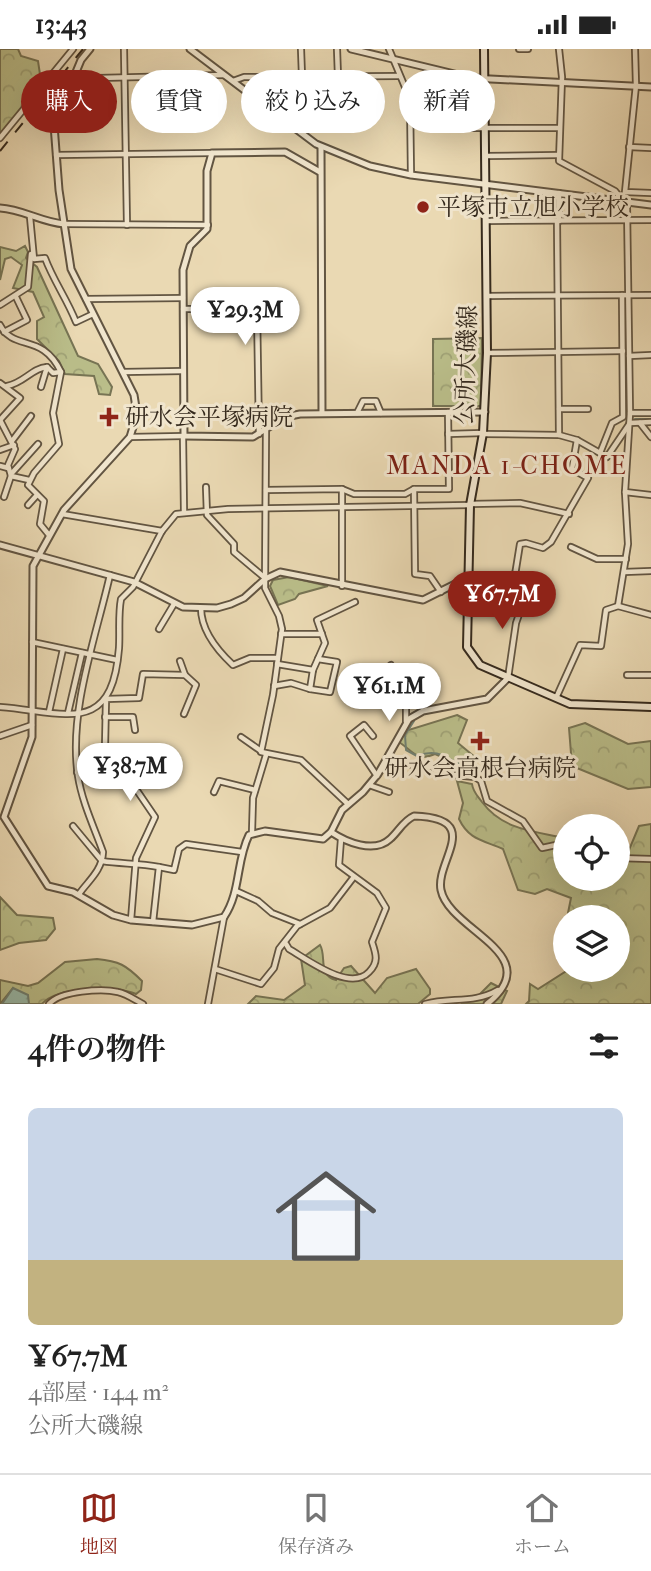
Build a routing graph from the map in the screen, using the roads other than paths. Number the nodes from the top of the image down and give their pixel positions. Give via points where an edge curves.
1 (73, 49) edge
2 (90, 49) edge
3 (124, 49) edge
4 (190, 49) edge
5 (302, 49) edge
6 (338, 49) edge
7 (351, 49) edge
8 (389, 49) edge
9 (484, 49) edge
10 (519, 49) edge
11 (528, 49) edge
12 (559, 49) edge
13 (635, 49) edge
14 (393, 59) junction
15 (217, 70) edge
16 (302, 70) edge
17 (338, 70) edge
18 (442, 70) edge
19 (485, 70) edge
20 (385, 76) edge
21 (399, 76) joint
22 (227, 77) edge
23 (241, 77) edge
24 (117, 78) edge
25 (125, 78) junction
26 (131, 78) edge
27 (495, 80) edge
28 (233, 81) junction
29 (560, 82) junction
30 (636, 85) junction
31 (651, 87) edge
32 (495, 128) edge
33 (559, 128) junction
34 (410, 133) edge
35 (486, 133) edge
36 (0, 138) edge
37 (321, 147) junction
38 (629, 147) junction
39 (651, 148) edge
40 (126, 152) junction
41 (212, 153) junction
42 (55, 155) junction
43 (558, 155) junction
44 (486, 156) junction
45 (320, 172) junction
46 (411, 175) junction
47 (486, 184) junction
48 (559, 193) junction
49 (651, 194) edge
50 (625, 202) junction
51 (651, 205) edge
52 (0, 208) edge
53 (30, 217) junction
54 (627, 220) junction
55 (651, 220) edge
56 (487, 221) junction
57 (558, 221) junction
58 (64, 224) junction
59 (127, 225) junction
60 (208, 225) junction
61 (33, 243) junction
62 (558, 295) junction
63 (625, 295) junction
64 (651, 295) edge
65 (487, 296) junction
66 (16, 297) junction
67 (183, 298) junction
68 (86, 299) junction
69 (0, 305) edge
70 (183, 309) junction
71 (93, 314) junction
72 (0, 325) edge
73 (4, 332) junction
74 (558, 351) junction
75 (623, 351) junction
76 (487, 353) junction
77 (651, 355) edge
78 (629, 356) junction
79 (47, 367) junction
80 (61, 372) junction
81 (123, 372) junction
82 (183, 372) junction
83 (2, 384) edge
84 (41, 387) dead end
85 (559, 409) junction
86 (588, 409) dead end
87 (381, 412) junction
88 (448, 412) junction
89 (485, 412) junction
90 (322, 413) junction
91 (357, 413) junction
92 (651, 413) edge
93 (630, 414) junction
94 (31, 416) dead end
95 (0, 420) edge
96 (651, 422) edge
97 (630, 423) junction
98 (640, 423) junction
99 (266, 429) junction
100 (259, 434) junction
101 (448, 434) junction
102 (483, 434) junction
103 (559, 435) junction
104 (184, 436) junction
105 (130, 437) junction
106 (651, 437) edge
107 (577, 440) junction
108 (13, 443) junction
109 (38, 444) dead end
110 (0, 450) edge
111 (600, 453) junction
112 (0, 466) edge
113 (10, 472) junction
114 (29, 480) junction
115 (206, 487) dead end
116 (342, 489) junction
117 (414, 489) junction
118 (266, 490) junction
119 (625, 492) junction
120 (37, 495) junction
121 (651, 495) edge
122 (4, 497) dead end
123 (470, 504) junction
124 (27, 505) dead end
125 (342, 507) junction
126 (414, 507) junction
127 (266, 508) junction
128 (206, 510) junction
129 (184, 512) junction
130 (62, 514) junction
131 (569, 514) junction
132 (162, 531) junction
133 (49, 535) junction
134 (0, 545) edge
135 (570, 547) dead end
136 (37, 556) junction
137 (626, 559) junction
138 (651, 571) edge
139 (624, 572) junction
140 (110, 575) junction
141 (515, 575) junction
142 (265, 579) junction
143 (470, 579) junction
144 (134, 582) junction
145 (342, 586) junction
146 (442, 592) junction
147 (355, 602) dead end
148 (174, 604) junction
149 (618, 606) junction
150 (201, 608) junction
151 (651, 615) edge
152 (159, 629) dead end
153 (281, 634) junction
154 (322, 634) junction
155 (31, 642) junction
156 (63, 649) junction
157 (82, 653) junction
158 (91, 655) junction
159 (318, 659) junction
160 (117, 660) junction
161 (180, 661) dead end
162 (277, 661) junction
163 (391, 666) dead end
164 (313, 670) junction
165 (184, 675) junction
166 (627, 675) dead end
167 (651, 675) edge
168 (508, 678) junction
169 (274, 686) junction
170 (310, 689) junction
171 (555, 698) junction
172 (106, 699) junction
173 (0, 707) edge
174 (651, 707) edge
175 (32, 710) junction
176 (49, 712) junction
177 (68, 713) junction
178 (79, 714) junction
179 (184, 714) dead end
180 (105, 717) junction
181 (406, 722) junction
182 (32, 725) junction
183 (135, 730) dead end
184 (0, 736) edge
185 (373, 736) dead end
186 (241, 737) dead end
187 (263, 753) junction
188 (389, 757) junction
189 (77, 772) junction
190 (125, 773) junction
191 (377, 776) junction
192 (369, 785) junction
193 (255, 790) junction
194 (214, 792) dead end
195 (389, 792) dead end
196 (348, 804) junction
197 (2, 818) edge
198 (73, 826) dead end
199 (253, 832) junction
200 (331, 832) junction
201 (341, 839) junction
202 (553, 846) edge
203 (242, 852) junction
204 (630, 858) edge
205 (651, 859) edge
206 (102, 861) junction
207 (135, 862) junction
208 (159, 867) junction
209 (354, 877) junction
210 (236, 891) junction
211 (79, 894) junction
212 (224, 917) junction
213 (131, 920) junction
214 (153, 922) junction
215 (300, 924) junction
216 (286, 944) junction
217 (215, 969) junction
218 (503, 987) junction
219 (49, 1004) edge
220 (143, 1004) edge
221 (208, 1004) edge
222 (425, 1004) edge
223 (488, 1004) edge

1 - 36 street
2 - 42 street via 56,118
3 - 25 street
4 - 15 street
5 - 16 street
6 - 17 street
7 - 14 street
8 - 14 street
9 - 19 main road, 公所大磯線
10 - 11 street
12 - 29 street
13 - 30 street
14 - 18 street
14 - 21 street
20 - 21 street
22 - 28 street
23 - 28 street
24 - 25 street
25 - 26 street
25 - 40 street
27 - 29 street
28 - 37 street
29 - 30 street
29 - 33 street
30 - 31 street
30 - 38 street
32 - 33 street
33 - 43 street
34 - 46 street
35 - 44 main road, 公所大磯線
37 - 45 street
37 - 46 street via 370,166
38 - 39 street
38 - 49 street via 625,192
40 - 41 street
40 - 42 street
40 - 59 street
41 - 45 street via 285,152
41 - 60 street via 207,171
42 - 58 street
43 - 44 street
43 - 50 street via 559,161 615,191
44 - 47 main road, 公所大磯線
45 - 90 street
46 - 47 street
47 - 48 street
47 - 56 main road, 公所大磯線
48 - 50 street
48 - 57 street
50 - 51 street
50 - 54 street
52 - 53 street
53 - 58 street
53 - 61 street
54 - 55 street
54 - 57 street
54 - 63 street
56 - 57 street
56 - 65 main road, 公所大磯線
57 - 62 street
58 - 59 street
58 - 68 street via 71,269
59 - 60 street
60 - 67 street via 188,251
61 - 66 street via 30,283
61 - 71 street via 34,259 44,258 76,322
62 - 63 street
62 - 65 street
62 - 74 street
63 - 64 street
63 - 75 street
63 - 78 street
65 - 76 main road, 公所大磯線
66 - 69 street
66 - 73 street via 27,320
67 - 68 street
67 - 70 street
68 - 71 street
70 - 82 street
70 - 100 street via 257,309
71 - 81 street
72 - 73 street
73 - 80 street via 39,346
74 - 75 street
74 - 76 street
74 - 85 street
75 - 111 street via 623,417 612,423
76 - 89 main road, 公所大磯線
77 - 78 street
78 - 93 street
79 - 80 street via 53,373
79 - 83 street via 40,367 23,381
79 - 84 street
80 - 114 street via 53,413 59,444
81 - 82 street
81 - 105 street via 137,405
82 - 104 street
83 - 95 street via 20,398
85 - 86 street
85 - 103 street
87 - 88 street
87 - 91 street
87 - 91 street via 376,401 363,401
88 - 89 street
88 - 101 street
89 - 102 main road, 公所大磯線
90 - 91 street
90 - 99 street via 292,415
92 - 93 street
93 - 97 street
94 - 108 street
95 - 108 street
96 - 98 street
97 - 98 street
97 - 111 street via 607,457
97 - 119 street
98 - 106 street
99 - 100 street
99 - 118 street
100 - 104 street via 248,438
101 - 102 street
101 - 117 street via 449,489
102 - 103 street
102 - 123 main road, 公所大磯線
103 - 107 street
104 - 105 street
104 - 129 street
105 - 130 street
107 - 111 street
107 - 131 street via 572,469 588,478
108 - 110 street
108 - 113 street
109 - 113 street
112 - 113 street
113 - 114 street
113 - 122 street
114 - 120 street
115 - 128 street
116 - 117 street via 354,494 405,494
116 - 118 street
116 - 125 street
117 - 126 street
118 - 127 street
119 - 121 street
119 - 137 street
120 - 124 street
120 - 133 street via 44,501 40,524
123 - 126 street
123 - 131 street via 520,503
123 - 143 main road, 公所大磯線
125 - 126 street
125 - 127 street
125 - 145 street
126 - 146 street via 415,574 430,576
127 - 128 street
127 - 142 street
128 - 129 street
128 - 142 street via 234,544 234,552
129 - 132 street via 176,514
130 - 132 street
130 - 133 street
131 - 141 street via 547,547 520,544
132 - 144 street
133 - 136 street
134 - 136 street
135 - 137 street via 597,559
136 - 140 street
136 - 155 street via 31,576
137 - 139 street
138 - 139 street
139 - 149 street
140 - 144 street
140 - 158 street
141 - 143 street
141 - 168 street via 526,576 530,583 516,623
142 - 145 street via 285,572
142 - 150 street via 239,601
142 - 153 street
143 - 146 street
143 - 168 main road, 公所大磯線 via 469,652 480,665
144 - 148 street
144 - 160 street via 120,602
145 - 146 street via 423,600
147 - 154 street via 317,619
148 - 150 street
148 - 152 street
149 - 151 street
149 - 171 street via 607,610 601,646 580,645
150 - 162 street via 202,620 220,653 233,665 250,658
153 - 154 street
153 - 162 street
154 - 159 street via 325,643
155 - 156 street
155 - 175 street
156 - 157 street
156 - 176 street
157 - 158 street
157 - 177 street
158 - 160 street
158 - 178 street
159 - 164 street
159 - 170 street via 337,661 330,692
160 - 172 street
161 - 165 street
162 - 164 street
162 - 169 street
163 - 181 street via 406,699
164 - 170 street
165 - 172 street via 143,674 139,698
165 - 179 street via 196,685
166 - 167 street
168 - 171 main road, 公所大磯線
168 - 181 street via 487,699 423,711
169 - 170 street via 291,683
169 - 187 street
171 - 174 main road, 公所大磯線 via 570,704
172 - 178 street via 91,713
172 - 180 street
173 - 175 street
175 - 176 street
175 - 182 street
176 - 177 street
177 - 178 street
178 - 189 street
180 - 183 street via 133,717
180 - 190 street via 104,747 126,750
181 - 188 street
182 - 184 street
182 - 197 street via 31,744
185 - 191 street via 363,725 350,736
186 - 187 street
187 - 193 street
187 - 196 street via 302,760
188 - 191 street
188 - 202 street via 475,777 481,781 487,801 523,821 542,848
189 - 190 street
189 - 206 street
190 - 207 street via 155,817
191 - 192 street
192 - 195 street
192 - 196 street
193 - 194 street via 219,781
193 - 199 street
196 - 200 street
197 - 211 street via 44,883
198 - 206 street
199 - 200 street via 319,840
199 - 203 street
200 - 201 street
201 - 209 street via 339,865
201 - 218 street via 379,845 414,816 446,825 454,841 441,879 443,899 500,953 507,969
203 - 208 street via 186,844 179,849 174,870
203 - 210 street
204 - 205 street
206 - 207 street
206 - 211 street
207 - 208 street
207 - 213 street
208 - 214 street
209 - 215 street via 330,908
209 - 216 street via 377,893 386,908 372,942 377,960 368,974 346,979
210 - 212 street
210 - 215 street
211 - 213 street via 113,915
212 - 214 street via 192,925
212 - 217 street
213 - 214 street
215 - 216 street
216 - 217 street via 261,984
217 - 221 street
218 - 222 street via 473,1001
218 - 223 street
219 - 220 street via 58,997 115,991

